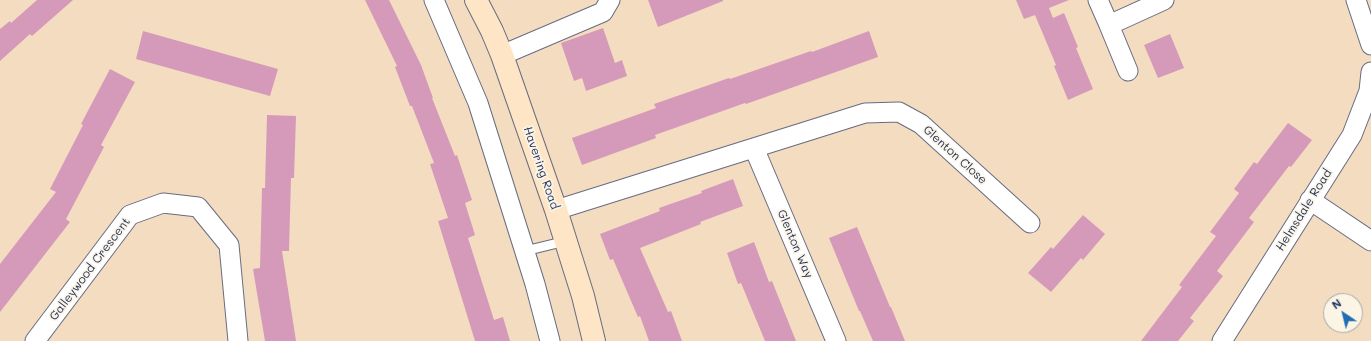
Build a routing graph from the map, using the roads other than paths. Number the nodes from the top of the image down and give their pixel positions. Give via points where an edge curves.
1 (434, 0) edge
2 (476, 0) edge
3 (610, 0) edge
4 (1098, 0) edge
5 (1164, 0) edge
6 (1356, 0) edge
7 (1109, 25) junction
8 (1371, 45) edge
9 (502, 55) junction
10 (1128, 71) dead end
11 (1371, 72) edge
12 (754, 148) junction
13 (1310, 200) junction
14 (556, 210) junction
15 (1030, 223) dead end
16 (566, 241) junction
17 (1371, 241) edge
18 (525, 251) junction
19 (35, 341) edge
20 (238, 341) edge
21 (550, 341) edge
22 (594, 341) edge
23 (836, 341) edge
24 (1222, 341) edge

1 - 18 street via 478,103
2 - 9 main road, Havering Road
3 - 9 street via 603,12
4 - 7 street
5 - 7 street
6 - 8 street
7 - 10 street
9 - 14 main road, Havering Road
11 - 13 street, Helmsdale Road via 1369,90 1352,134
12 - 14 street, Glenton Close
12 - 15 street, Glenton Close via 865,113 899,112 922,124
12 - 23 street, Glenton Way
13 - 17 street
13 - 24 street, Helmsdale Road
14 - 16 main road, Havering Road
16 - 18 lane
16 - 22 main road, Havering Road via 584,296
18 - 21 street
19 - 20 street, Galleywood Crescent via 130,215 163,203 198,207 229,245

